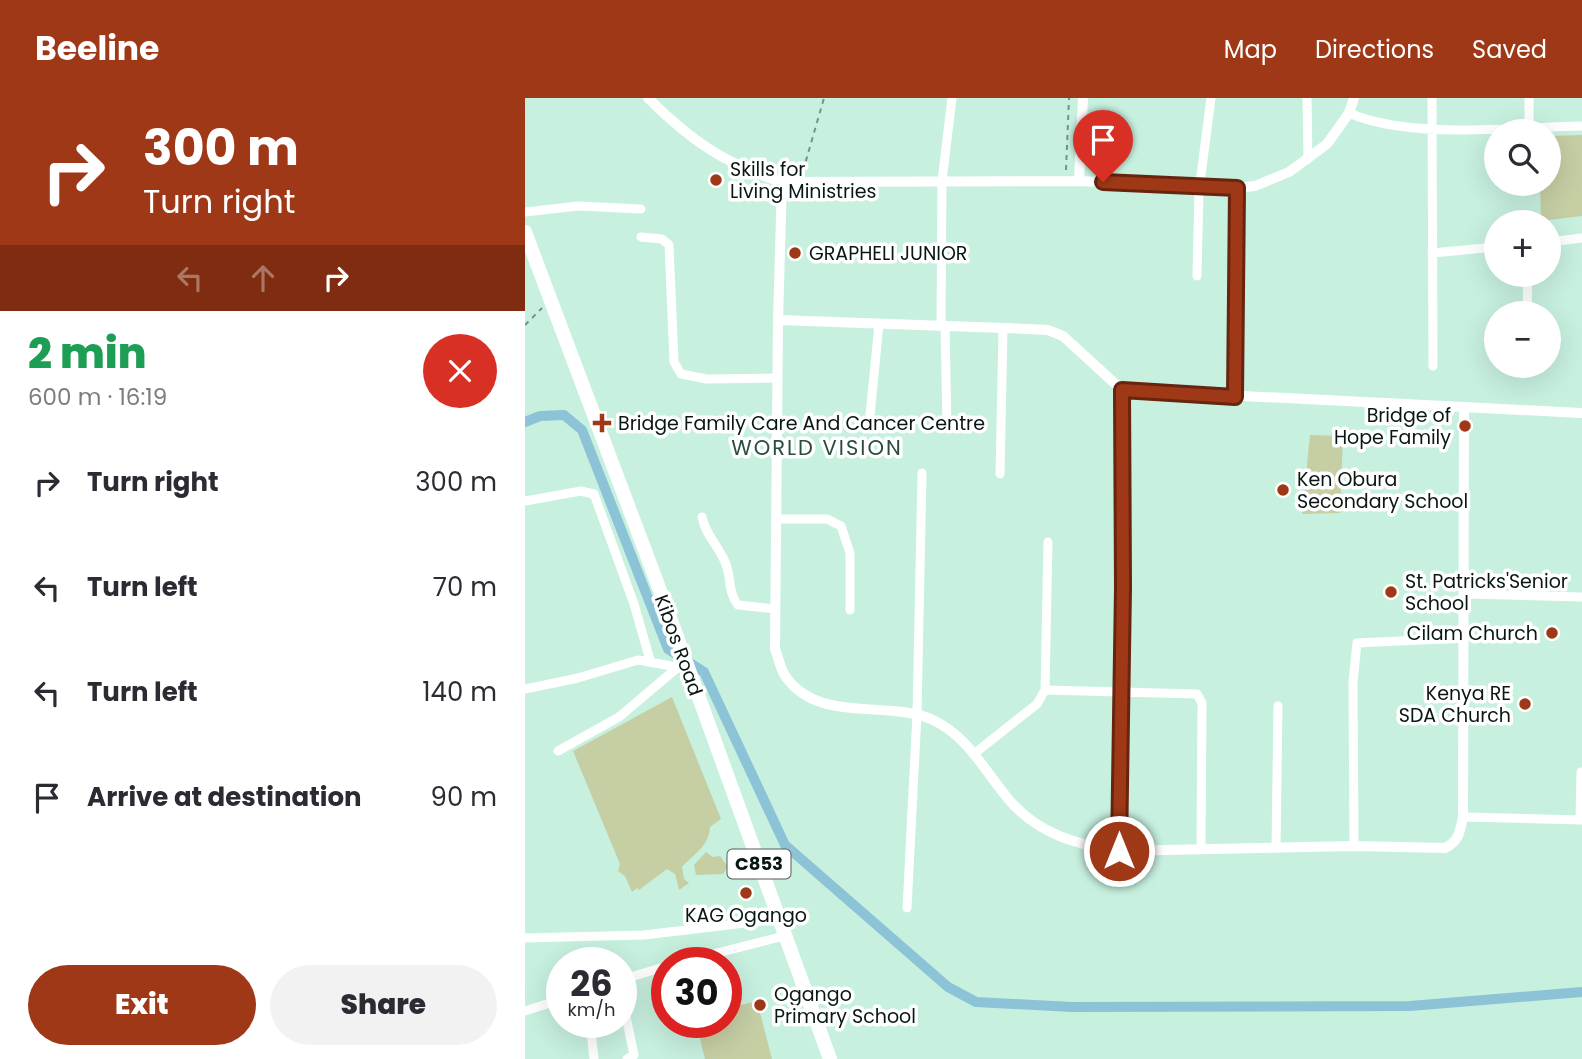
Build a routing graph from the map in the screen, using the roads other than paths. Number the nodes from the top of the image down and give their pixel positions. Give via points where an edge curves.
1 (648, 98) edge
2 (952, 98) edge
3 (1083, 98) edge
4 (1211, 98) edge
5 (1307, 98) edge
6 (1353, 98) edge
7 (1432, 98) edge
8 (1529, 98) edge
9 (1349, 113) junction
10 (1529, 119) edge
11 (1561, 126) edge
12 (1582, 126) edge
13 (1484, 127) edge
14 (1432, 128) junction
15 (1308, 159) junction
16 (942, 181) junction
17 (1079, 181) junction
18 (782, 182) junction
19 (1200, 187) junction
20 (1237, 188) junction
21 (641, 209) dead end
22 (525, 212) edge
23 (525, 232) edge
24 (641, 237) dead end
25 (1582, 239) edge
26 (1561, 241) edge
27 (1484, 248) edge
28 (1433, 253) junction
29 (1197, 276) dead end
30 (778, 320) junction
31 (879, 324) junction
32 (943, 326) junction
33 (1005, 328) junction
34 (1433, 366) dead end
35 (777, 378) junction
36 (1122, 390) junction
37 (1235, 397) junction
38 (1464, 407) junction
39 (1582, 413) edge
40 (870, 415) dead end
41 (947, 428) dead end
42 (922, 473) dead end
43 (1000, 474) dead end
44 (525, 501) edge
45 (702, 517) dead end
46 (776, 519) junction
47 (1048, 542) dead end
48 (1464, 594) junction
49 (1582, 597) edge
50 (775, 608) junction
51 (851, 610) dead end
52 (1463, 638) junction
53 (650, 660) junction
54 (684, 669) junction
55 (525, 689) edge
56 (1045, 690) junction
57 (1121, 691) junction
58 (1278, 706) dead end
59 (917, 714) junction
60 (558, 751) dead end
61 (975, 753) junction
62 (1581, 772) edge
63 (1463, 817) junction
64 (1581, 820) edge
65 (1354, 846) junction
66 (1276, 848) junction
67 (1201, 849) junction
68 (1119, 851) junction
69 (907, 908) dead end
70 (779, 919) junction
71 (784, 936) junction
72 (525, 938) edge
73 (741, 947) edge
74 (546, 1004) edge
75 (525, 1011) edge
76 (592, 1038) edge
77 (630, 1038) edge
78 (594, 1059) edge
79 (627, 1059) edge
80 (830, 1059) edge

1 - 18 street via 706,148 744,170
2 - 16 street
3 - 17 street
4 - 19 street
5 - 15 street
6 - 9 street
7 - 14 street
8 - 10 street
9 - 14 street via 1386,125
9 - 15 street via 1327,144
11 - 12 street
13 - 14 street
14 - 28 street
15 - 20 street via 1273,180
16 - 17 street
16 - 18 street
16 - 32 street
17 - 19 street
18 - 30 street
19 - 20 street
19 - 29 street
20 - 37 street
21 - 22 street via 578,206
23 - 54 main road, Kibos Road / C853 via 678,642
24 - 35 street via 662,239 669,245 678,372 707,380
25 - 26 street
27 - 28 street
28 - 34 street
30 - 31 street
30 - 35 street
31 - 32 street
31 - 40 street
32 - 33 street
32 - 41 street
33 - 36 street via 1048,330 1063,336
33 - 43 street
35 - 46 street
36 - 37 street
36 - 57 street
37 - 38 street
38 - 39 street
38 - 48 street
42 - 59 street
44 - 53 street via 581,491 594,494
45 - 50 street via 705,532 726,563 737,605
46 - 50 street
46 - 51 street via 827,519 841,526 850,554
47 - 56 street
48 - 49 street
48 - 52 street
50 - 59 street via 775,649 785,674 803,692 828,704
52 - 63 street
52 - 65 street via 1357,643
53 - 54 street
53 - 55 street
54 - 60 street via 619,717
54 - 70 main road, Kibos Road / C853
56 - 57 street
56 - 61 street via 1037,704
57 - 67 street via 1191,692 1200,698
57 - 68 street
58 - 66 street
59 - 61 street via 953,732
59 - 69 street
61 - 68 street via 1030,820 1058,837
62 - 64 street
63 - 64 street
63 - 65 street via 1459,837 1445,848
65 - 66 street
66 - 67 street
67 - 68 street
70 - 71 main road, Kibos Road / C853
70 - 72 street via 645,935
71 - 73 street
71 - 80 main road, Kibos Road / C853
74 - 75 street
76 - 78 street
77 - 79 street via 634,1055

